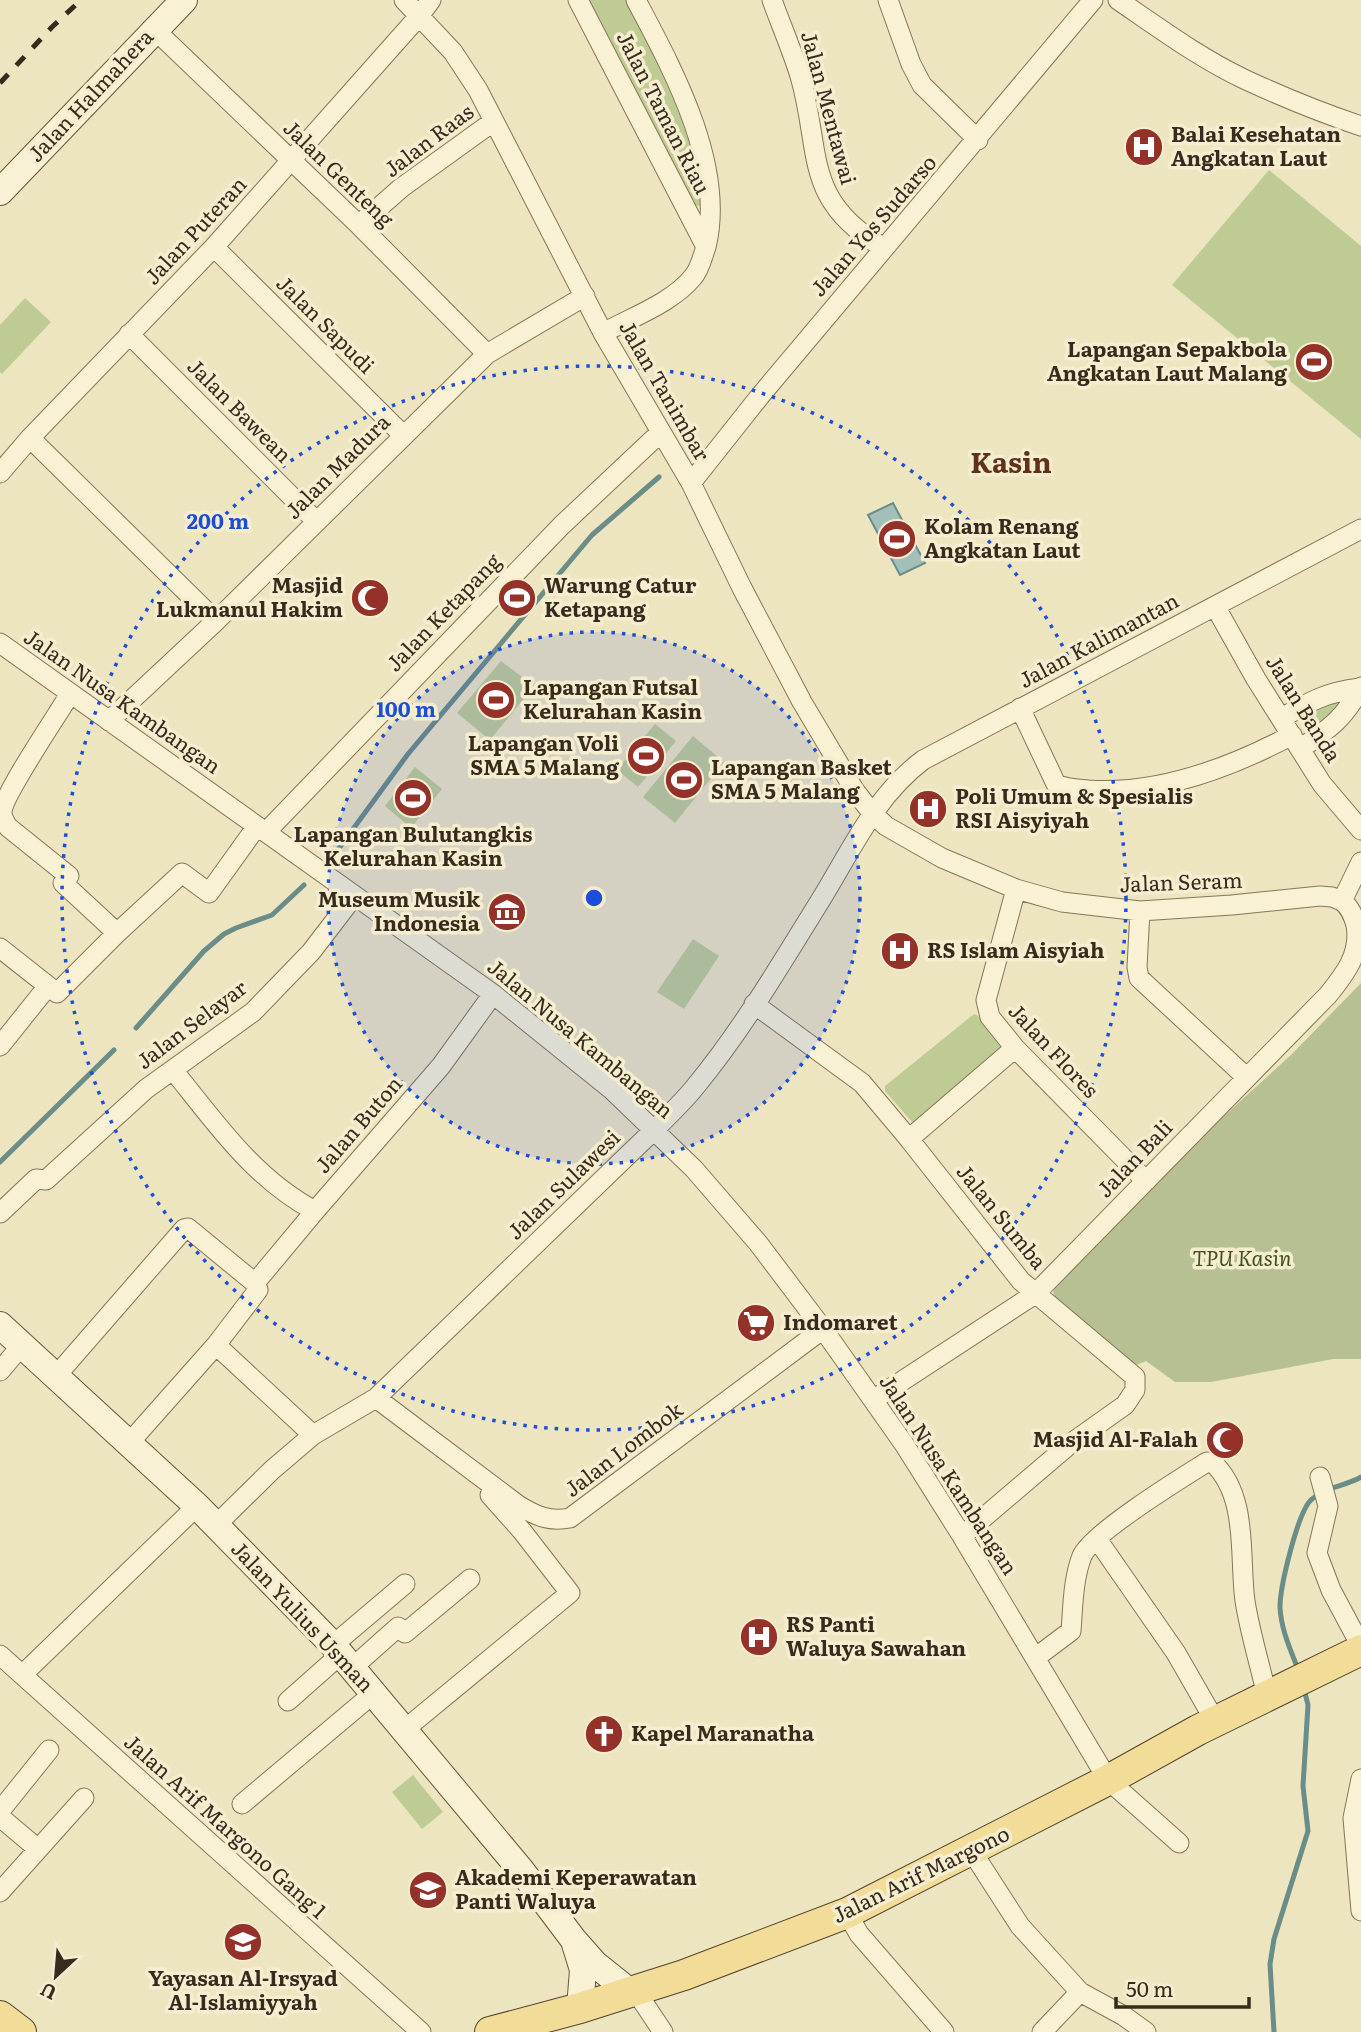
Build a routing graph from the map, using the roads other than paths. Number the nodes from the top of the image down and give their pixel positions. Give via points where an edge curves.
1 (184, 0) edge
2 (404, 0) edge
3 (578, 0) edge
4 (636, 0) edge
5 (772, 0) edge
6 (888, 0) edge
7 (1093, 0) edge
8 (1118, 0) edge
9 (426, 8) edge
10 (154, 29) junction
11 (494, 121) junction
12 (1361, 126) edge
13 (978, 139) junction
14 (292, 160) junction
15 (0, 192) edge
16 (359, 225) junction
17 (214, 247) junction
18 (706, 247) junction
19 (884, 248) junction
20 (585, 296) junction
21 (603, 333) junction
22 (129, 334) junction
23 (487, 354) junction
24 (661, 432) junction
25 (403, 435) junction
26 (30, 438) junction
27 (0, 473) edge
28 (691, 483) junction
29 (316, 521) junction
30 (1361, 529) edge
31 (1215, 606) junction
32 (216, 621) junction
33 (0, 643) edge
34 (1360, 688) edge
35 (70, 694) junction
36 (1020, 708) junction
37 (109, 721) junction
38 (1291, 734) junction
39 (872, 814) junction
40 (261, 829) junction
41 (1361, 830) edge
42 (4, 832) edge
43 (1361, 862) edge
44 (1016, 889) junction
45 (354, 896) junction
46 (1342, 901) junction
47 (1140, 911) junction
48 (117, 933) junction
49 (0, 948) edge
50 (48, 986) junction
51 (493, 994) junction
52 (754, 1004) junction
53 (0, 1046) edge
54 (1014, 1048) junction
55 (173, 1070) junction
56 (1246, 1077) junction
57 (654, 1130) junction
58 (909, 1139) junction
59 (1146, 1181) junction
60 (315, 1210) junction
61 (0, 1213) edge
62 (255, 1283) junction
63 (1035, 1294) junction
64 (0, 1325) edge
65 (823, 1329) junction
66 (22, 1345) junction
67 (216, 1345) junction
68 (0, 1371) edge
69 (57, 1376) junction
70 (376, 1398) junction
71 (873, 1399) junction
72 (313, 1435) junction
73 (130, 1442) junction
74 (463, 1464) junction
75 (1320, 1477) dead end
76 (197, 1506) junction
77 (537, 1517) junction
78 (216, 1525) junction
79 (522, 1531) junction
80 (962, 1536) junction
81 (1097, 1539) junction
82 (470, 1579) dead end
83 (405, 1584) dead end
84 (1361, 1648) edge
85 (0, 1655) edge
86 (342, 1655) junction
87 (1035, 1658) junction
88 (22, 1675) junction
89 (374, 1693) junction
90 (1267, 1696) junction
91 (288, 1701) dead end
92 (1215, 1721) junction
93 (404, 1730) junction
94 (49, 1750) dead end
95 (1361, 1779) edge
96 (1108, 1780) junction
97 (84, 1798) dead end
98 (242, 1804) dead end
99 (0, 1811) edge
100 (0, 1817) edge
101 (1179, 1843) dead end
102 (38, 1849) junction
103 (971, 1850) junction
104 (0, 1892) edge
105 (1361, 1910) edge
106 (847, 1913) junction
107 (573, 1939) junction
108 (632, 1991) junction
109 (1080, 1992) junction
110 (580, 2008) junction
111 (0, 2016) edge
112 (21, 2032) edge
113 (421, 2032) edge
114 (490, 2032) edge
115 (663, 2032) edge
116 (944, 2032) edge
117 (1042, 2032) edge
118 (1146, 2032) edge

1 - 10 main road, Jalan Halmahera
2 - 9 street, Jalan Tanimbar
3 - 18 street, Jalan Taman Riau
4 - 18 street, Jalan Taman Riau via 681,88 700,145 710,205
5 - 19 street, Jalan Mentawai via 800,78 817,168 831,201 860,234
6 - 13 street via 922,85
7 - 13 street, Jalan Yos Sudarso
8 - 12 street via 1244,79
9 - 11 street, Jalan Tanimbar
9 - 14 street, Jalan Puteran
10 - 14 street, Jalan Genteng
10 - 15 main road, Jalan Halmahera
11 - 16 street, Jalan Raas via 401,188
11 - 20 street, Jalan Tanimbar
13 - 19 street, Jalan Yos Sudarso
14 - 16 street, Jalan Genteng
14 - 17 street, Jalan Puteran
16 - 23 street, Jalan Genteng
17 - 22 street, Jalan Puteran
17 - 25 street, Jalan Sapudi
18 - 21 street, Jalan Taman Riau via 692,279
19 - 28 street, Jalan Yos Sudarso
20 - 21 street, Jalan Tanimbar
20 - 23 street, Jalan Madura
21 - 24 street, Jalan Tanimbar
22 - 26 street, Jalan Puteran
22 - 29 street, Jalan Bawean
23 - 25 street, Jalan Madura
24 - 28 street, Jalan Tanimbar
24 - 40 street, Jalan Ketapang via 562,525
25 - 29 street, Jalan Madura
26 - 27 street, Jalan Puteran
26 - 32 street
28 - 39 street, Jalan Tanimbar via 802,702
29 - 32 street, Jalan Madura
30 - 31 street, Jalan Kalimantan
31 - 36 street, Jalan Kalimantan
31 - 38 street, Jalan Banda
32 - 37 street, Jalan Madura
33 - 35 street, Jalan Nusa Kambangan
34 - 38 street via 1320,696
34 - 38 street via 1335,724
35 - 37 street, Jalan Nusa Kambangan
35 - 42 street via 12,789 2,810
36 - 38 street via 1056,784 1077,789 1138,789 1176,781 1228,765
36 - 39 street, Jalan Kalimantan via 923,760 905,773
37 - 40 street, Jalan Nusa Kambangan
38 - 41 street, Jalan Banda via 1322,784
39 - 44 street, Jalan Seram via 942,858
39 - 52 street, Jalan Sulawesi
40 - 45 street, Jalan Nusa Kambangan
40 - 48 street, Jalan Ketapang via 209,893 182,873
42 - 48 street via 69,876 63,883
43 - 46 street
44 - 47 street, Jalan Seram via 1062,902
44 - 54 street, Jalan Flores via 986,1000 990,1017
45 - 51 street, Jalan Nusa Kambangan
45 - 55 street, Jalan Selayar via 312,952 253,1012
46 - 47 street, Jalan Seram via 1320,896
46 - 56 street, Jalan Bali via 1359,937 1349,968
47 - 56 street via 1139,978
48 - 50 street via 57,993
49 - 50 street
50 - 53 street
51 - 57 street, Jalan Nusa Kambangan via 611,1089
51 - 60 street, Jalan Buton via 441,1066
52 - 57 street, Jalan Sulawesi via 694,1088
52 - 58 street, Jalan Sumba via 856,1077
54 - 58 street
54 - 59 street, Jalan Flores
55 - 60 street via 242,1154 278,1188
55 - 61 street, Jalan Selayar via 146,1088 46,1180 36,1179
56 - 59 street, Jalan Bali
57 - 65 street, Jalan Nusa Kambangan via 735,1215
57 - 70 street, Jalan Sulawesi
58 - 63 street, Jalan Sumba
59 - 63 street, Jalan Bali
60 - 62 street, Jalan Buton
62 - 67 street, Jalan Buton via 258,1290
62 - 69 street via 184,1229
63 - 71 street, Jalan Bali
63 - 80 street, Jalan Sumba via 1132,1374 1136,1387 1125,1405 1070,1444
64 - 66 main road, Jalan Yulius Usman
65 - 71 street, Jalan Nusa Kambangan
65 - 77 street, Jalan Lombok via 570,1518
66 - 68 street
66 - 69 main road, Jalan Yulius Usman
67 - 72 street
67 - 73 street
69 - 73 main road, Jalan Yulius Usman
70 - 72 street, Jalan Sulawesi
70 - 74 street
71 - 80 street, Jalan Nusa Kambangan
72 - 78 street, Jalan Sulawesi
73 - 76 main road, Jalan Yulius Usman
74 - 77 street
74 - 79 street
75 - 84 street via 1328,1506 1317,1553
76 - 78 main road, Jalan Yulius Usman
76 - 88 street
77 - 79 street
78 - 86 main road, Jalan Yulius Usman
79 - 93 street via 570,1593
80 - 87 street, Jalan Nusa Kambangan
81 - 87 street via 1083,1553 1071,1631
81 - 90 street via 1167,1486 1207,1462 1215,1464 1228,1483 1242,1526 1245,1600
81 - 92 street via 1176,1653
82 - 86 street via 405,1633 398,1627
83 - 86 street
84 - 90 main road, Jalan Arif Margono
85 - 88 street, Jalan Arif Margono Gang 1
86 - 89 main road, Jalan Yulius Usman
86 - 91 street
87 - 96 street, Jalan Nusa Kambangan
88 - 113 street, Jalan Arif Margono Gang 1
89 - 93 main road, Jalan Yulius Usman
89 - 98 street
90 - 92 main road, Jalan Arif Margono
92 - 96 main road, Jalan Arif Margono
93 - 107 main road, Jalan Yulius Usman
94 - 99 street
95 - 105 street via 1353,1818
96 - 101 street, Jalan Nusa Kambangan
96 - 103 main road, Jalan Arif Margono
97 - 102 street
100 - 102 street
102 - 104 street
103 - 106 main road, Jalan Arif Margono
103 - 109 street via 1020,1926
106 - 108 main road, Jalan Arif Margono
106 - 116 street via 859,1934
107 - 108 main road, Jalan Yulius Usman via 596,1964
107 - 110 main road, Jalan Yulius Usman via 583,1970
108 - 110 main road, Jalan Arif Margono
108 - 115 street
109 - 117 street
109 - 118 street
110 - 114 main road, Jalan Arif Margono
111 - 112 main road

